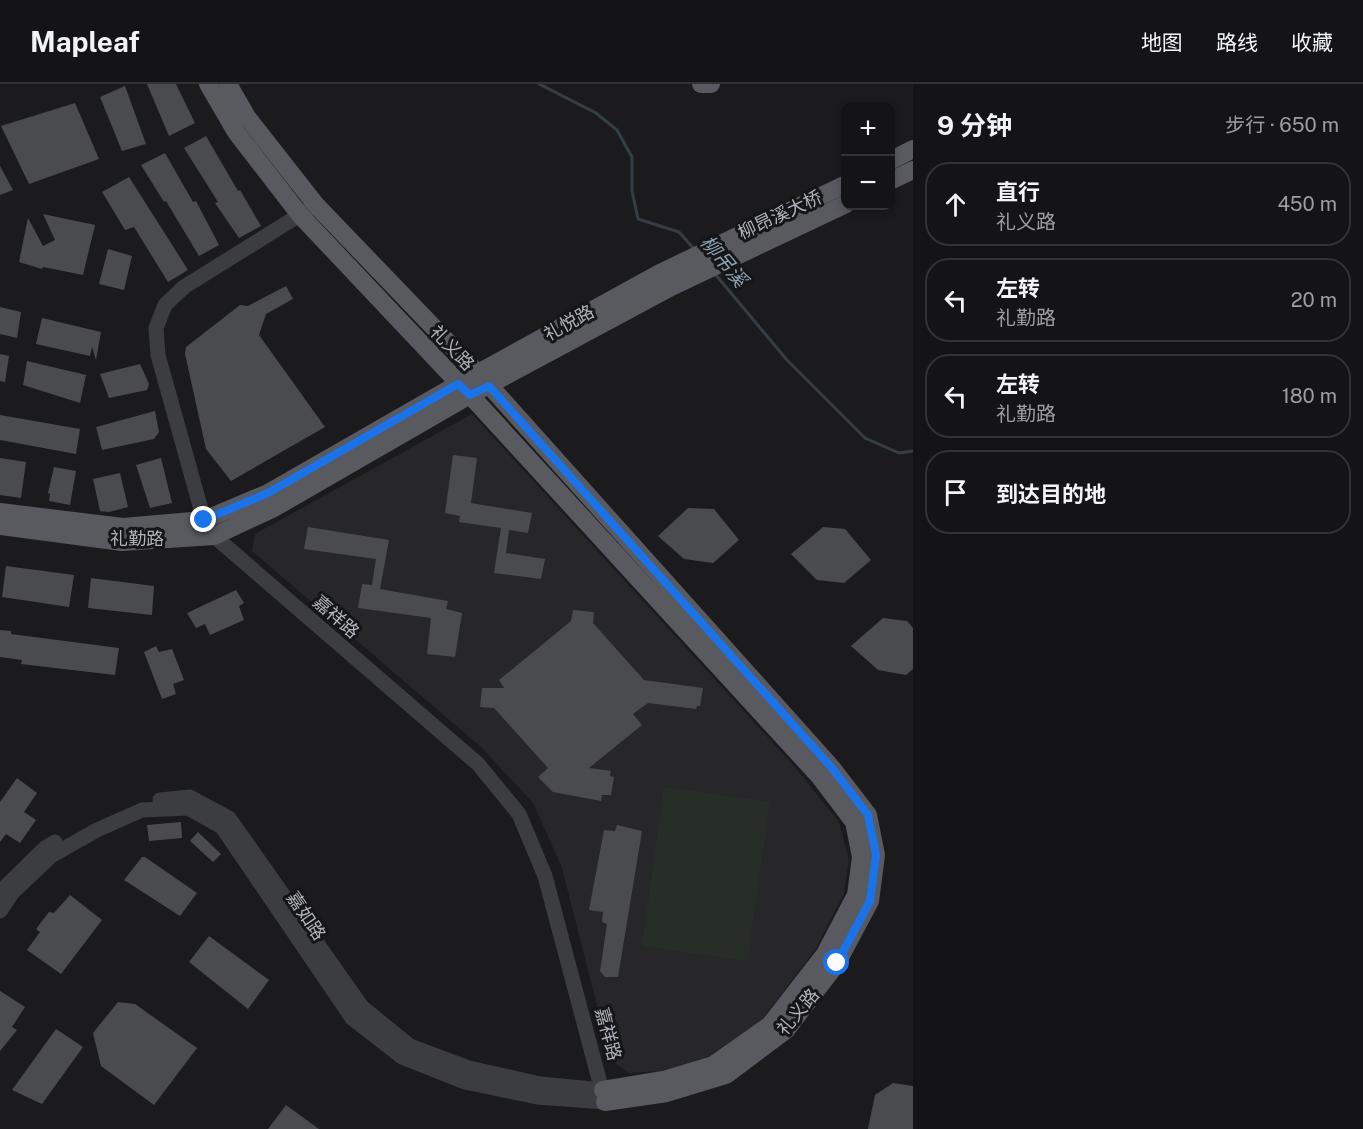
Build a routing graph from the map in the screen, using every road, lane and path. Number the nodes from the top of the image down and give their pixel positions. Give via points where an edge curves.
1 (208, 84) edge
2 (228, 84) edge
3 (701, 84) edge
4 (711, 84) edge
5 (913, 149) edge
6 (895, 159) edge
7 (913, 170) edge
8 (895, 179) edge
9 (841, 196) edge
10 (316, 205) junction
11 (300, 215) junction
12 (667, 280) joint
13 (483, 380) junction
14 (464, 389) junction
15 (0, 512) edge
16 (204, 520) junction
17 (0, 526) edge
18 (214, 536) junction
19 (0, 892) edge
20 (0, 911) edge
21 (604, 1096) junction

1 - 11 main road, 礼义路 via 236,132
2 - 10 main road, 礼义路 via 247,117
3 - 4 main road
5 - 6 main road
7 - 8 main road
9 - 12 main road, 柳昂溪大桥
10 - 11 street, 嘉祥路
10 - 13 main road, 礼义路
11 - 14 main road, 礼义路
11 - 16 street, 嘉祥路 via 184,287 165,305 156,328 158,355
12 - 13 main road, 礼悦路
13 - 14 main road, 礼勤路
13 - 21 main road, 礼义路 via 832,768 868,815 876,855 870,901 837,963 786,1030 726,1075 667,1093
14 - 16 main road, 礼勤路 via 268,493
14 - 18 main road, 礼勤路 via 274,508
14 - 21 main road, 礼义路 via 820,777 854,822 861,857 856,895 825,954 770,1025 713,1065
15 - 16 main road, 礼勤路 via 123,527
16 - 18 street, 嘉祥路
17 - 18 main road, 礼勤路 via 122,542
18 - 21 street, 嘉祥路 via 478,764 519,814 545,876
19 - 21 street, 嘉如路 via 45,848 92,822 139,801 190,797 229,818 362,1007 410,1046 469,1068
20 - 21 street, 嘉如路 via 12,893 51,856 97,830 142,810 188,808 222,827 352,1018 402,1057 465,1082 537,1097

